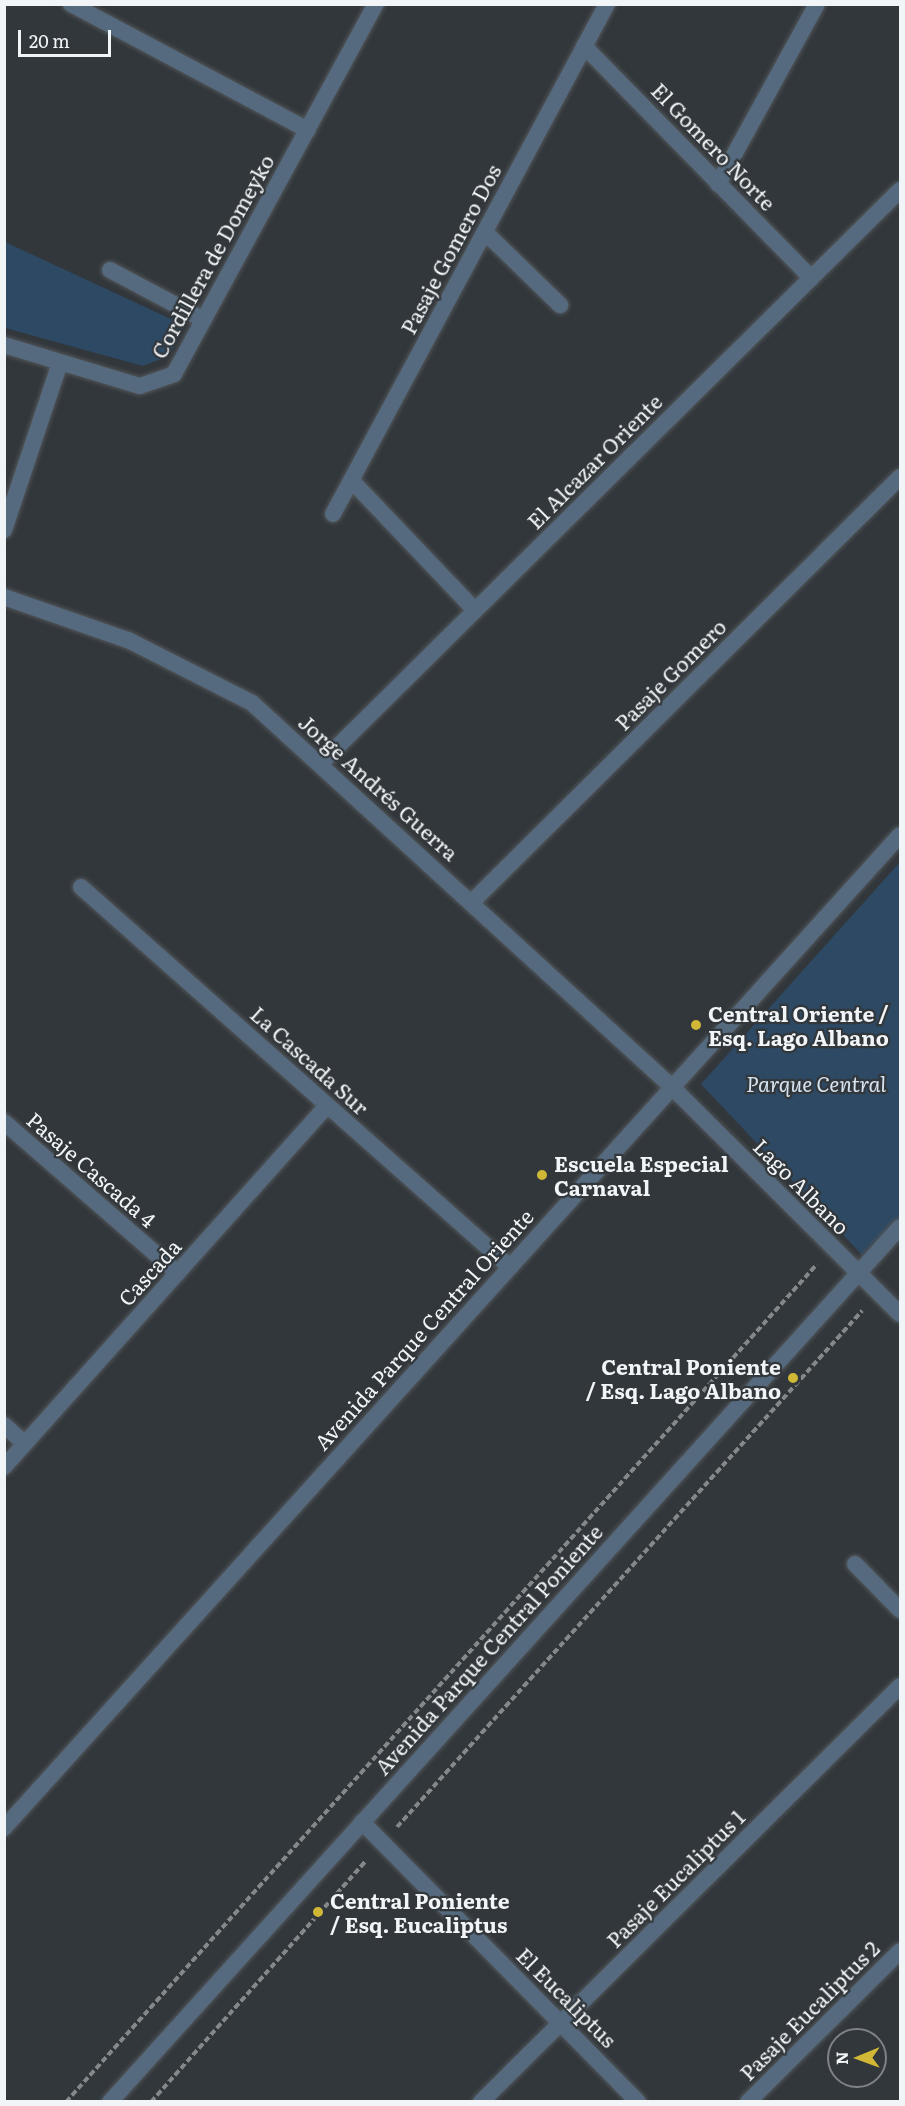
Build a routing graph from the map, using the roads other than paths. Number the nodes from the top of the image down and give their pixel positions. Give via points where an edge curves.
1 (71, 4) edge
2 (376, 4) edge
3 (607, 4) edge
4 (817, 4) edge
5 (584, 46) junction
6 (308, 130) junction
7 (718, 184) junction
8 (900, 190) edge
9 (485, 232) junction
10 (110, 270) dead end
11 (811, 278) junction
12 (560, 305) dead end
13 (204, 320) junction
14 (4, 345) edge
15 (60, 363) junction
16 (900, 477) edge
17 (352, 482) junction
18 (333, 514) dead end
19 (4, 530) edge
20 (4, 597) edge
21 (475, 610) junction
22 (320, 764) junction
23 (900, 835) edge
24 (81, 887) dead end
25 (472, 902) junction
26 (673, 1088) junction
27 (327, 1106) junction
28 (4, 1122) edge
29 (900, 1227) edge
30 (510, 1267) junction
31 (178, 1273) junction
32 (859, 1273) junction
33 (900, 1314) edge
34 (4, 1425) edge
35 (25, 1444) junction
36 (4, 1467) edge
37 (855, 1564) dead end
38 (900, 1610) edge
39 (900, 1686) edge
40 (362, 1822) junction
41 (4, 1828) edge
42 (900, 1951) edge
43 (561, 2023) junction
44 (110, 2102) edge
45 (481, 2102) edge
46 (638, 2102) edge
47 (748, 2102) edge

1 - 6 street
2 - 6 street, Cordillera de Domeyko
3 - 5 street, Pasaje Gomero Dos
4 - 7 street
5 - 7 street, El Gomero Norte
5 - 9 street, Pasaje Gomero Dos
6 - 13 street, Cordillera de Domeyko
7 - 11 street, El Gomero Norte
8 - 11 street, El Alcazar Oriente
9 - 12 street
9 - 17 street, Pasaje Gomero Dos
10 - 13 street
11 - 21 street, El Alcazar Oriente
13 - 15 street, Cordillera de Domeyko via 182,367 154,384 125,383
14 - 15 street, Cordillera de Domeyko
15 - 19 street
16 - 25 street, Pasaje Gomero
17 - 18 street, Pasaje Gomero Dos
17 - 21 street
20 - 22 street, Jorge Andrés Guerra via 130,641 216,681 252,704
21 - 22 street, El Alcazar Oriente
22 - 25 street, Jorge Andrés Guerra
23 - 26 street, Avenida Parque Central Oriente
24 - 27 street, La Cascada Sur
25 - 26 street, Jorge Andrés Guerra
26 - 30 street, Avenida Parque Central Oriente
26 - 32 street, Lago Albano
27 - 30 street, La Cascada Sur
27 - 31 street, Cascada
28 - 31 street, Pasaje Cascada 4
29 - 32 street, Avenida Parque Central Poniente
30 - 41 street, Avenida Parque Central Oriente
31 - 35 street, Cascada
32 - 33 street, Lago Albano
32 - 40 street, Avenida Parque Central Poniente
34 - 35 street
35 - 36 street, Cascada
37 - 38 street
39 - 43 street, Pasaje Eucaliptus 1
40 - 43 street, El Eucaliptus
40 - 44 street, Avenida Parque Central Poniente
42 - 47 street, Pasaje Eucaliptus 2
43 - 45 street, Pasaje Eucaliptus 1
43 - 46 street, El Eucaliptus

